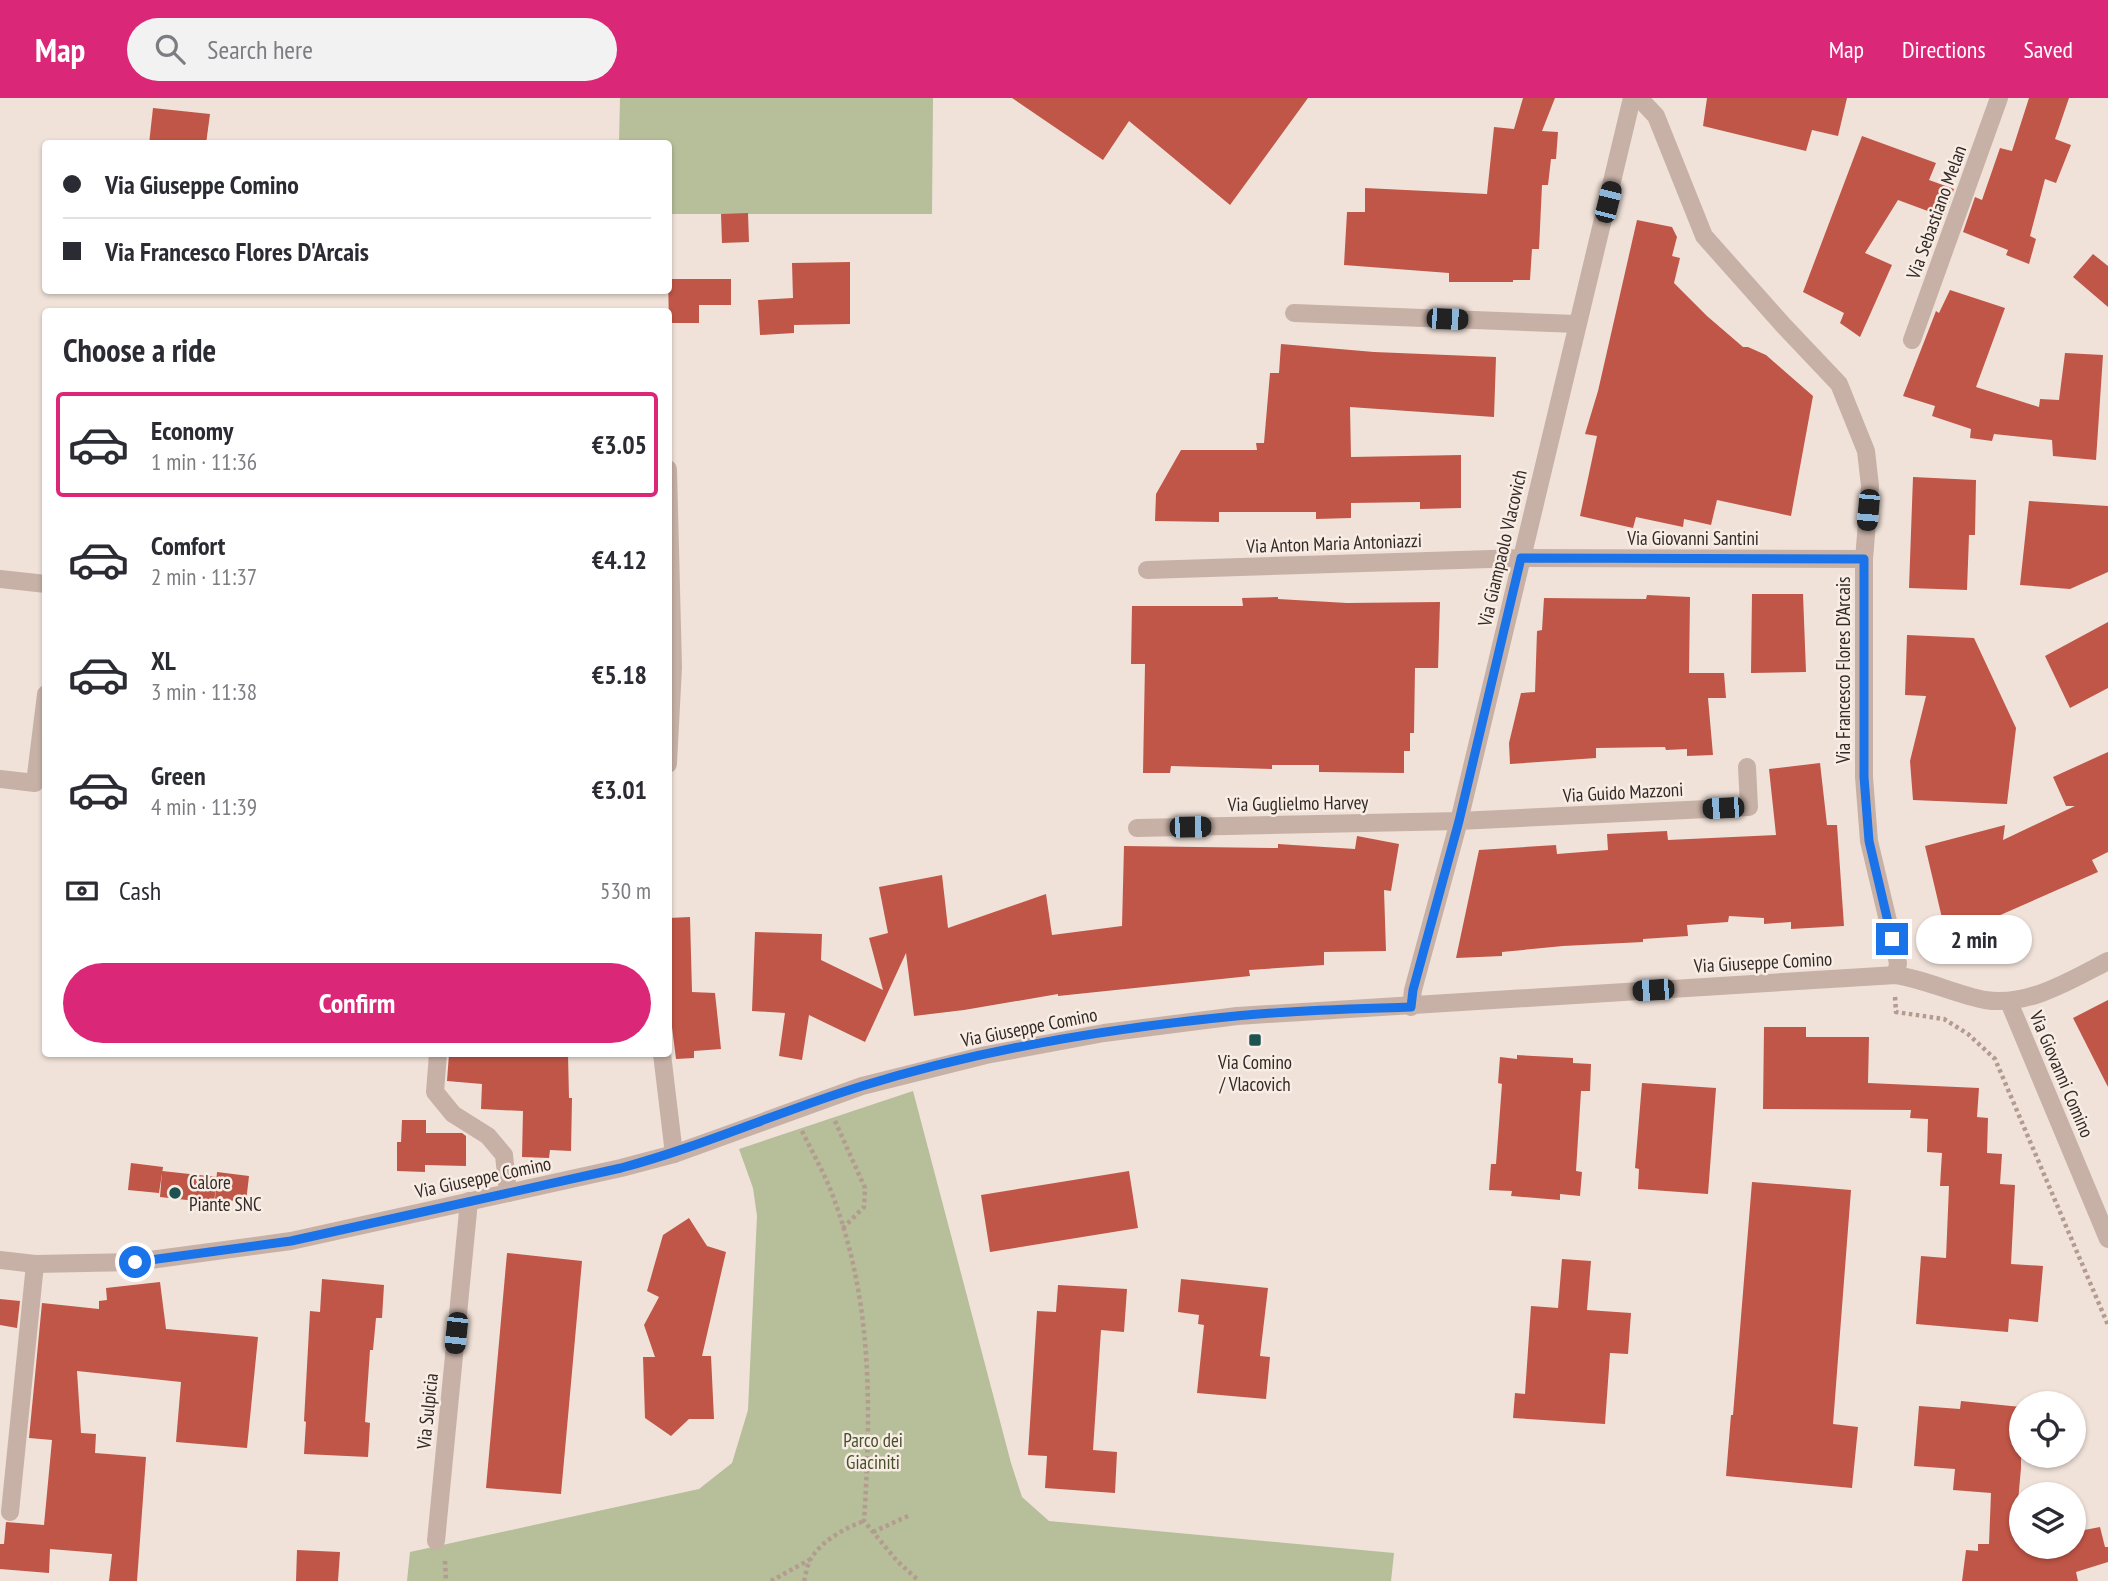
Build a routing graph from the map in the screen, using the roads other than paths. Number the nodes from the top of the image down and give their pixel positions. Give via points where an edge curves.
1 (1632, 98) edge
2 (1639, 98) edge
3 (1999, 98) edge
4 (1294, 313) dead end
5 (1577, 324) junction
6 (1912, 340) dead end
7 (1521, 558) junction
8 (1864, 559) junction
9 (1147, 570) dead end
10 (0, 579) edge
11 (42, 584) edge
12 (672, 627) edge
13 (672, 686) edge
14 (42, 726) edge
15 (1747, 767) dead end
16 (0, 779) edge
17 (1459, 821) junction
18 (1137, 828) dead end
19 (2108, 961) edge
20 (1896, 975) junction
21 (2009, 1002) junction
22 (1411, 1007) junction
23 (438, 1057) edge
24 (662, 1057) edge
25 (674, 1154) junction
26 (508, 1193) junction
27 (470, 1201) junction
28 (2108, 1239) edge
29 (0, 1260) edge
30 (35, 1264) junction
31 (10, 1512) dead end
32 (436, 1541) dead end

1 - 5 street, Via Giampaolo Vlacovich
2 - 8 street, Via Francesco Flores D'Arcais via 1656,116 1704,236 1839,384 1866,452 1870,486
3 - 6 street, Via Sebastiano Melan
4 - 5 street
5 - 7 street, Via Giampaolo Vlacovich
7 - 8 street, Via Giovanni Santini
7 - 9 street, Via Anton Maria Antoniazzi
7 - 17 street, Via Giampaolo Vlacovich
8 - 20 street, Via Francesco Flores D'Arcais via 1864,777 1868,828 1898,963
10 - 11 street
12 - 13 street
14 - 16 street via 35,783
15 - 17 street, Via Guido Mazzoni via 1749,807
17 - 18 street, Via Guglielmo Harvey
17 - 22 street, Via Giampaolo Vlacovich
19 - 21 street via 2056,987
20 - 21 street, Via Giuseppe Comino via 1985,1000
20 - 22 street, Via Giuseppe Comino
21 - 28 street, Via Giovanni Comino
22 - 25 street, Via Giuseppe Comino via 1237,1016 1104,1033 986,1055 862,1086
23 - 26 street via 435,1092 453,1114 488,1136 504,1155
24 - 25 street
25 - 26 street, Via Giuseppe Comino
26 - 27 street, Via Giuseppe Comino
27 - 30 street, Via Giuseppe Comino via 291,1241 135,1262
27 - 32 street, Via Sulpicia
29 - 30 street, Via Giuseppe Comino
30 - 31 street

